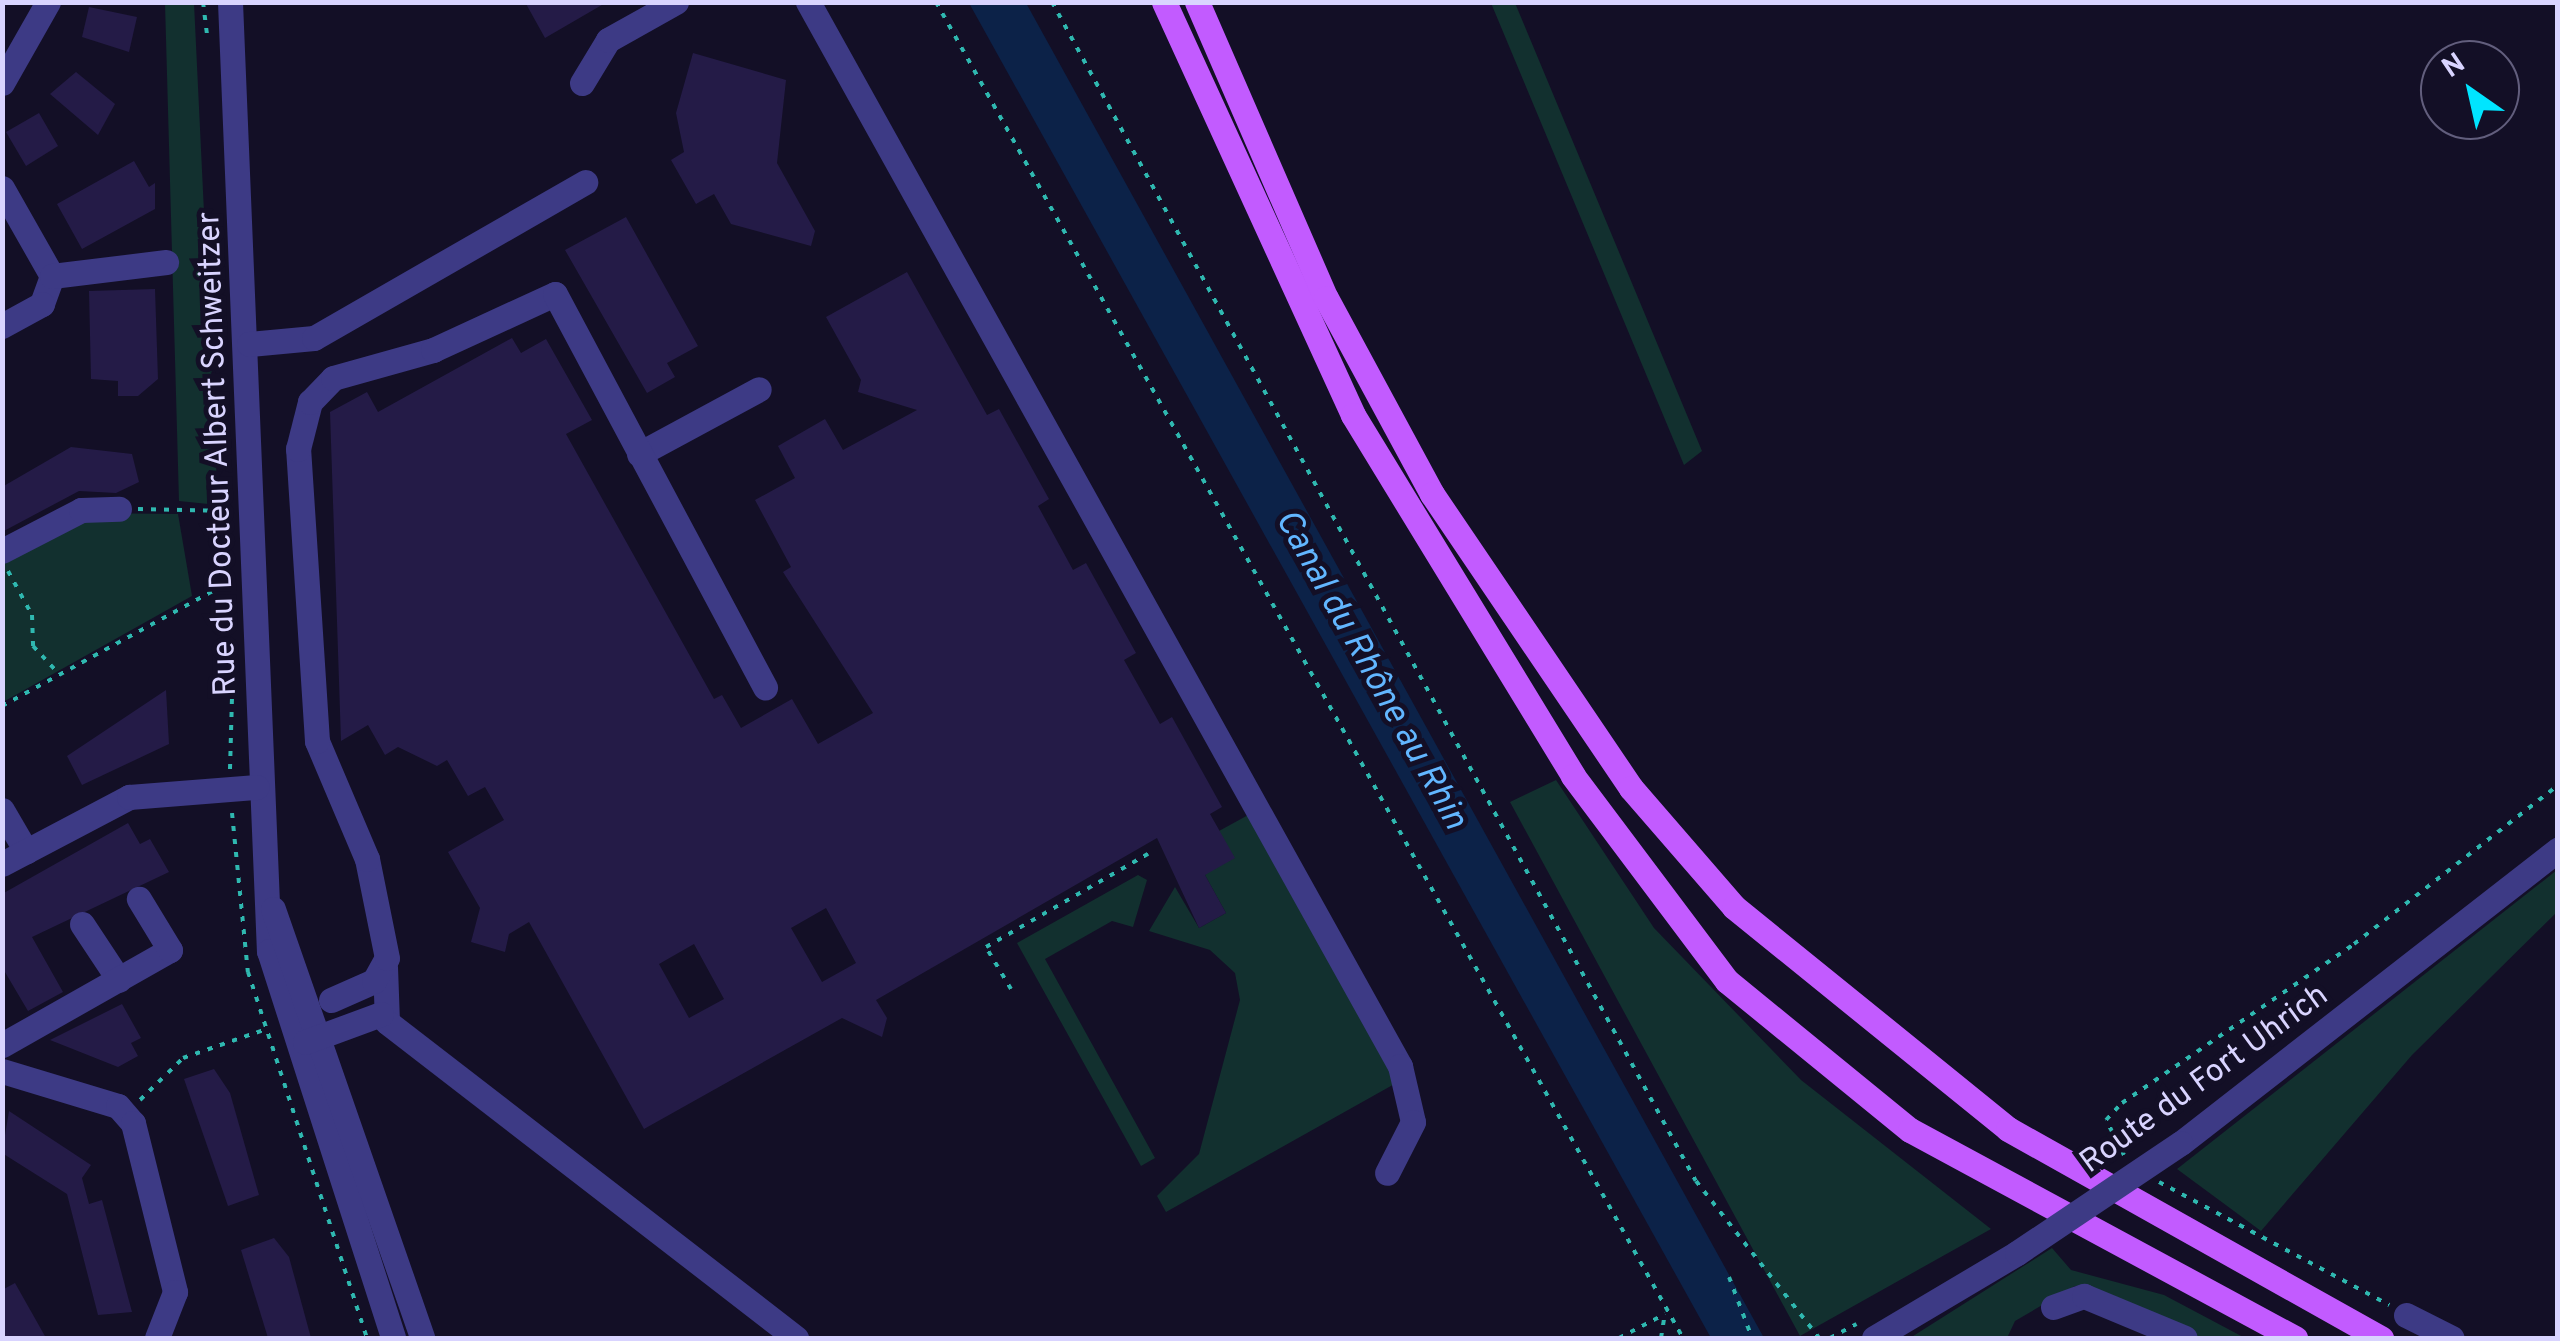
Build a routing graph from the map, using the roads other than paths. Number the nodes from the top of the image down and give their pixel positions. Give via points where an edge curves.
1 (48, 2) edge
2 (230, 2) edge
3 (676, 2) edge
4 (808, 2) edge
5 (1164, 2) edge
6 (1197, 2) edge
7 (2, 83) edge
8 (582, 83) dead end
9 (585, 182) dead end
10 (2, 188) edge
11 (166, 262) dead end
12 (52, 276) junction
13 (2, 326) edge
14 (249, 344) junction
15 (759, 389) dead end
16 (640, 454) junction
17 (119, 509) road end
18 (2, 551) edge
19 (765, 687) dead end
20 (258, 788) junction
21 (2, 810) edge
22 (2558, 850) edge
23 (26, 851) junction
24 (2, 864) edge
25 (138, 899) dead end
26 (271, 903) junction
27 (82, 924) dead end
28 (385, 967) junction
29 (118, 980) junction
30 (331, 1000) dead end
31 (381, 1014) junction
32 (321, 1036) junction
33 (2, 1046) edge
34 (296, 1046) junction
35 (2, 1071) edge
36 (1387, 1173) dead end
37 (2053, 1307) dead end
38 (2406, 1315) road end
39 (158, 1338) edge
40 (394, 1338) edge
41 (422, 1338) edge
42 (796, 1338) edge
43 (1874, 1338) edge
44 (2185, 1338) edge
45 (2295, 1338) edge
46 (2381, 1338) edge
47 (2452, 1338) edge

1 - 7 street
2 - 14 street, Rue du Docteur Albert Schweitzer
3 - 8 street via 608,40
4 - 36 street via 1400,1066 1413,1122
5 - 45 main road via 1353,415 1572,776 1727,981 1910,1130
6 - 46 main road via 1326,298 1432,494 1631,788 1734,907 2008,1129
9 - 14 street via 314,338
10 - 12 street
11 - 12 street
12 - 13 street via 42,304
14 - 20 street, Rue du Docteur Albert Schweitzer
15 - 16 street
16 - 19 street
16 - 28 street via 555,294 433,350 333,378 310,402 298,449 317,741 367,859
17 - 18 street via 81,510
20 - 23 street via 129,797
20 - 26 street, Rue du Docteur Albert Schweitzer
21 - 23 street
22 - 43 street, Route du Fort Uhrich, bridge via 2181,1142 2017,1253
23 - 24 street
25 - 29 street via 170,950
26 - 32 street, Rue du Docteur Albert Schweitzer
26 - 34 street, Rue du Docteur Albert Schweitzer via 269,951
27 - 29 street
28 - 30 street
28 - 31 street
29 - 33 street
31 - 32 street
31 - 42 street
32 - 34 street
32 - 41 street, Rue du Docteur Albert Schweitzer
34 - 40 street, Rue du Docteur Albert Schweitzer
35 - 39 street via 126,1114 175,1292
37 - 44 street via 2084,1296
38 - 47 street

